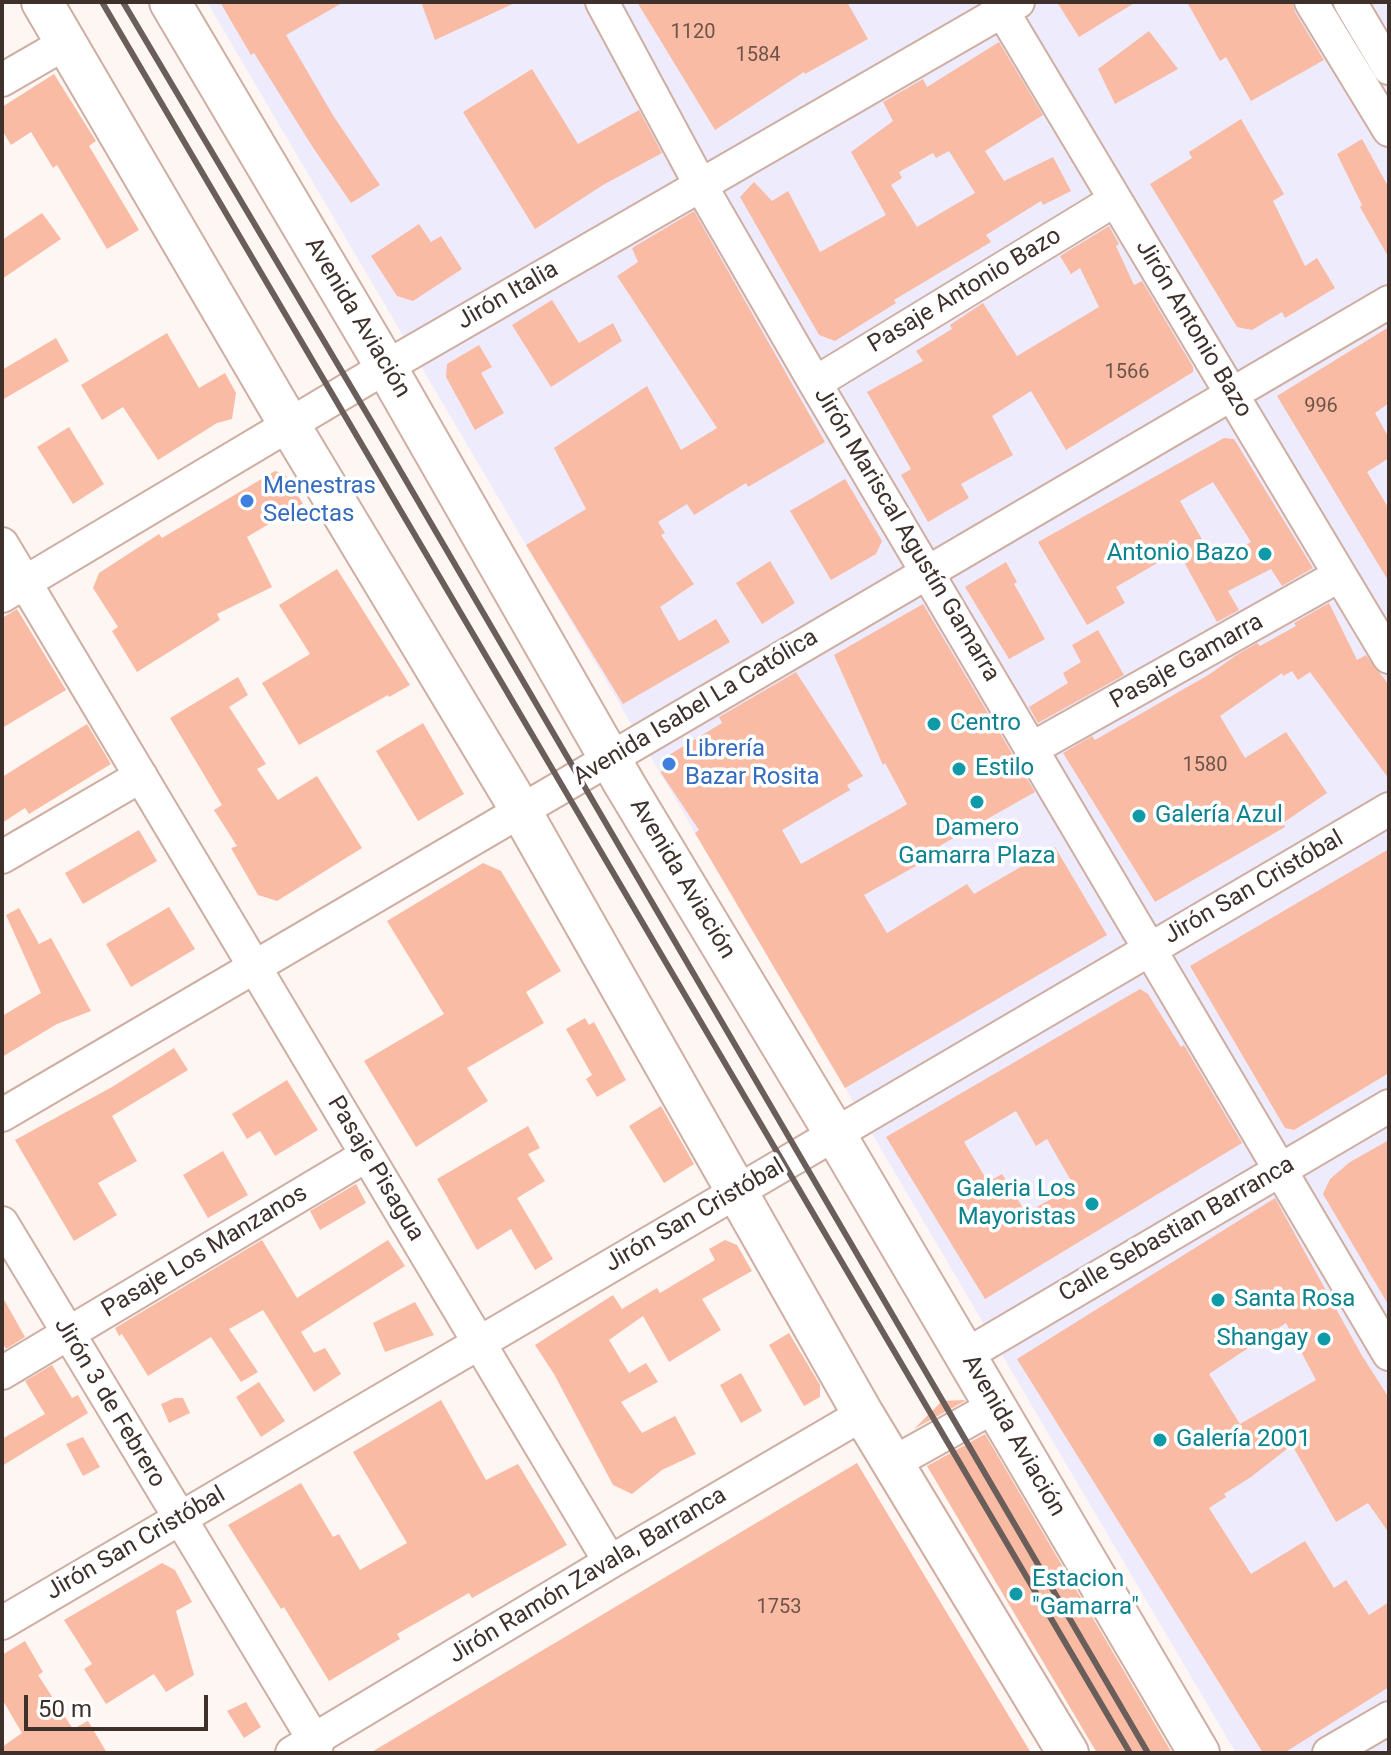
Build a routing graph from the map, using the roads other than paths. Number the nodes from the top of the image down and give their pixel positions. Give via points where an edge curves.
1 (42, 2) edge
2 (170, 2) edge
3 (602, 2) edge
4 (1311, 2) edge
5 (1350, 2) edge
6 (1005, 5) edge
7 (66, 43) junction
8 (1389, 68) edge
9 (2, 80) edge
10 (1389, 130) edge
11 (701, 186) junction
12 (1115, 200) junction
13 (1389, 302) edge
14 (386, 367) junction
15 (815, 383) junction
16 (1232, 393) junction
17 (290, 426) junction
18 (2, 544) edge
19 (928, 572) junction
20 (1340, 575) junction
21 (13, 589) edge
22 (1389, 657) edge
23 (1033, 748) junction
24 (610, 758) junction
25 (141, 776) junction
26 (1389, 809) edge
27 (521, 812) junction
28 (2, 857) edge
29 (1151, 949) junction
30 (255, 967) junction
31 (1389, 1106) edge
32 (2, 1115) edge
33 (835, 1134) junction
34 (367, 1155) junction
35 (1280, 1169) junction
36 (737, 1192) junction
37 (2, 1223) edge
38 (67, 1333) junction
39 (479, 1343) junction
40 (1389, 1354) edge
41 (966, 1355) junction
42 (2, 1373) edge
43 (995, 1406) junction
44 (863, 1414) junction
45 (893, 1463) junction
46 (178, 1519) junction
47 (610, 1562) junction
48 (2, 1623) edge
49 (1389, 1718) edge
50 (308, 1746) edge
51 (1068, 1753) edge
52 (1199, 1753) edge
53 (1329, 1753) edge

1 - 7 main road
2 - 14 main road, Avenida Aviación
3 - 11 street, Jirón Mariscal Agustín Gamarra
4 - 10 street
5 - 8 street
6 - 11 street, Jirón Italia
6 - 12 street, Jirón Antonio Bazo
7 - 9 street
7 - 17 main road
11 - 14 street, Jirón Italia
11 - 15 street, Jirón Mariscal Agustín Gamarra
12 - 15 street, Pasaje Antonio Bazo
12 - 16 street, Jirón Antonio Bazo
13 - 16 street, Avenida Isabel La Católica
14 - 17 street, Jirón Italia
14 - 24 main road, Avenida Aviación
15 - 19 street, Jirón Mariscal Agustín Gamarra
16 - 19 street, Avenida Isabel La Católica
16 - 20 street, Jirón Antonio Bazo
17 - 21 street, Jirón Italia
17 - 27 main road
18 - 21 street, Pasaje Pisagua
19 - 23 street, Jirón Mariscal Agustín Gamarra
19 - 24 street, Avenida Isabel La Católica
20 - 22 street, Jirón Antonio Bazo
20 - 23 street, Pasaje Gamarra
21 - 25 street, Pasaje Pisagua
23 - 29 street, Jirón Mariscal Agustín Gamarra
24 - 27 street, Avenida Isabel La Católica
24 - 33 main road, Avenida Aviación
25 - 28 street
25 - 30 street, Pasaje Pisagua
26 - 29 street, Jirón San Cristóbal
27 - 30 street, Avenida Isabel La Católica
27 - 36 main road
29 - 33 street, Jirón San Cristóbal
29 - 35 street, Jirón Mariscal Agustín Gamarra
30 - 32 street, Avenida Isabel La Católica
30 - 34 street, Pasaje Pisagua
31 - 35 street, Calle Sebastian Barranca
33 - 36 street, Jirón San Cristóbal
33 - 41 main road, Avenida Aviación
34 - 38 street, Pasaje Los Manzanos
34 - 39 street, Pasaje Pisagua
35 - 40 street, Jirón Mariscal Agustín Gamarra
35 - 41 street, Calle Sebastian Barranca
36 - 39 street, Jirón San Cristóbal
36 - 44 main road
37 - 38 street, Jirón 3 de Febrero
38 - 42 street, Pasaje Los Manzanos
38 - 46 street, Jirón 3 de Febrero
39 - 46 street, Jirón San Cristóbal
39 - 47 street, Pasaje Pisagua
41 - 43 main road, Avenida Aviación
43 - 45 street
43 - 52 main road, Avenida Aviación
44 - 45 main road
44 - 47 street, Jirón Ramón Zavala, Barranca
45 - 51 main road
46 - 48 street, Jirón San Cristóbal
46 - 50 street, Jirón 3 de Febrero
47 - 50 street, Jirón Ramón Zavala, Barranca
49 - 53 street

